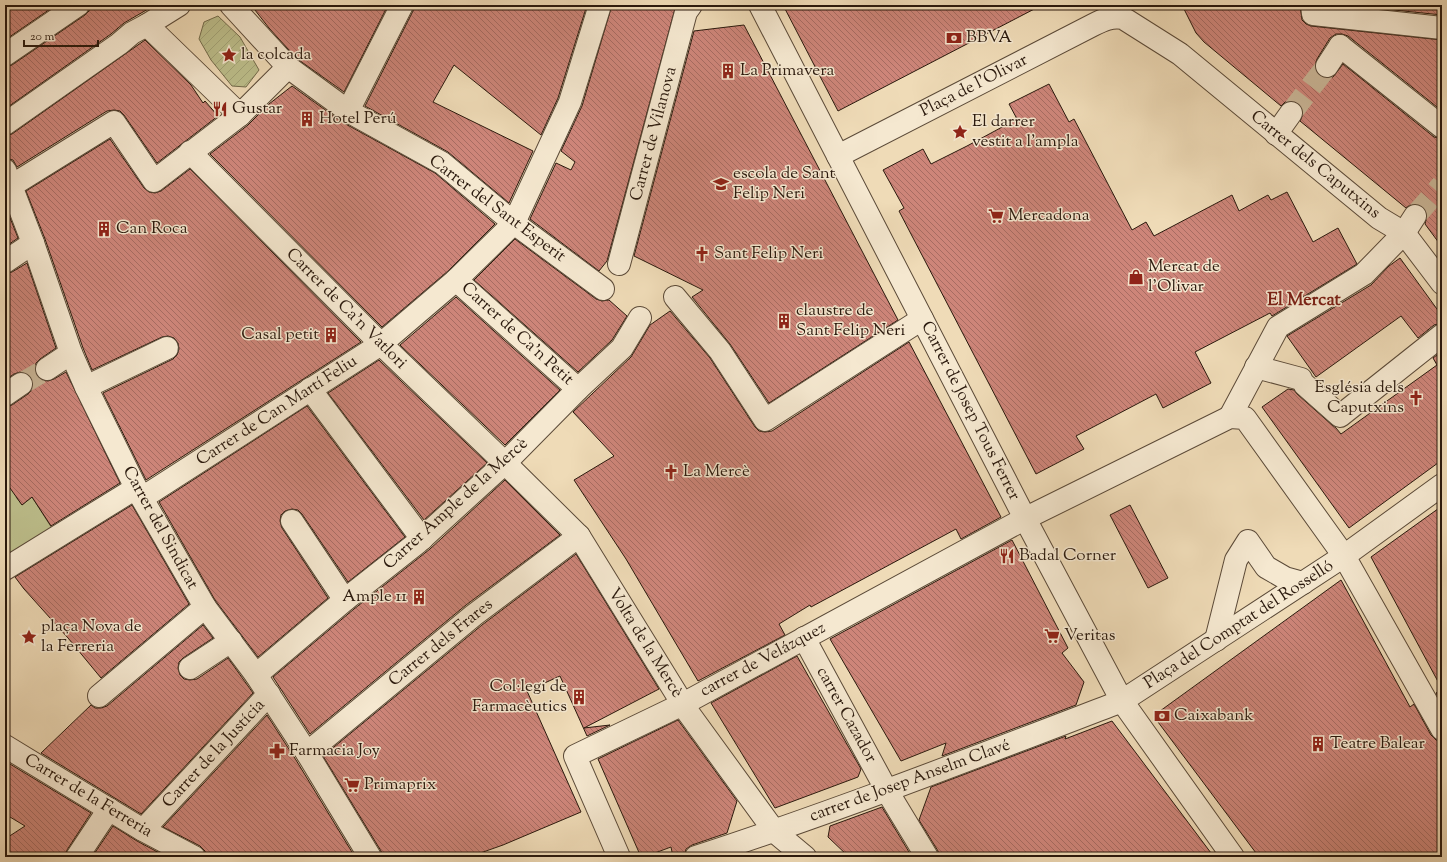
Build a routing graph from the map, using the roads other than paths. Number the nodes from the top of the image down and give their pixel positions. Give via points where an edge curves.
1 (78, 5) edge
2 (179, 5) edge
3 (231, 5) edge
4 (402, 5) edge
5 (600, 5) edge
6 (691, 5) edge
7 (760, 5) edge
8 (1312, 5) edge
9 (1110, 11) edge
10 (1338, 17) junction
11 (147, 25) junction
12 (1442, 28) edge
13 (1340, 46) junction
14 (1180, 54) joint
15 (5, 55) edge
16 (1327, 66) tunnel mouth
17 (288, 67) junction
18 (348, 111) junction
19 (1291, 113) tunnel mouth
20 (240, 115) junction
21 (5, 124) edge
22 (1442, 127) edge
23 (1276, 134) junction
24 (190, 152) junction
25 (838, 156) junction
26 (8, 178) edge
27 (514, 223) junction
28 (1410, 225) junction
29 (33, 243) junction
30 (5, 262) edge
31 (619, 264) dead end
32 (456, 280) junction
33 (1442, 283) edge
34 (603, 289) dead end
35 (675, 297) dead end
36 (640, 318) dead end
37 (922, 319) junction
38 (1442, 335) edge
39 (381, 344) junction
40 (167, 348) dead end
41 (71, 354) junction
42 (1256, 367) junction
43 (47, 369) tunnel mouth
44 (86, 387) junction
45 (310, 389) junction
46 (578, 389) junction
47 (1230, 417) junction
48 (505, 463) junction
49 (1442, 485) edge
50 (139, 493) junction
51 (1026, 518) junction
52 (292, 521) dead end
53 (579, 536) junction
54 (422, 539) junction
55 (1344, 556) junction
56 (5, 569) edge
57 (1303, 583) junction
58 (346, 599) junction
59 (205, 607) junction
60 (804, 638) junction
61 (1216, 640) junction
62 (231, 642) junction
63 (190, 668) dead end
64 (256, 675) junction
65 (269, 694) junction
66 (99, 696) dead end
67 (1122, 701) junction
68 (683, 704) junction
69 (1442, 730) edge
70 (5, 746) edge
71 (307, 753) junction
72 (887, 791) junction
73 (109, 809) junction
74 (143, 830) junction
75 (774, 832) junction
76 (77, 857) edge
77 (194, 857) edge
78 (370, 857) edge
79 (619, 857) edge
80 (696, 857) edge
81 (806, 857) edge
82 (927, 857) edge
83 (1233, 857) edge

1 - 15 street
2 - 11 street
3 - 17 street, Carrer del Sant Esperit
4 - 18 street
5 - 27 street via 570,102
6 - 31 street, Carrer de Vilanova via 686,12
7 - 25 street, Carrer de Josep Tous Ferrer
8 - 10 street via 1313,14
9 - 14 street, Plaça de l'Olivar via 1114,16 1123,18
9 - 25 street, Plaça de l'Olivar via 1087,28
10 - 12 street
10 - 13 street
11 - 20 street
11 - 21 street via 132,33
13 - 16 street
13 - 22 street
14 - 23 street, Carrer dels Caputxins
17 - 18 street, Carrer del Sant Esperit
17 - 20 street
18 - 27 street, Carrer del Sant Esperit via 442,163
19 - 23 street
20 - 24 street
23 - 28 street, Carrer dels Caputxins via 1379,218
24 - 26 street via 154,181 114,122
24 - 39 street, Carrer de Ca'n Vatlori
25 - 37 street, Carrer de Josep Tous Ferrer
26 - 29 street, Carrer del Sindicat
27 - 32 street, Carrer de Can Martí Feliu
27 - 34 street, Carrer del Sant Esperit
28 - 33 street, Carrer dels Caputxins
28 - 42 street via 1364,274 1278,326
29 - 30 street
29 - 41 street, Carrer del Sindicat
32 - 39 street, Carrer de Can Martí Feliu
32 - 46 street, Carrer de Ca'n Petit
35 - 37 street via 720,351 765,420
36 - 46 street, Carrer Ample de la Mercè via 622,348
37 - 51 street, Carrer de Josep Tous Ferrer
38 - 42 street via 1340,416 1303,382
39 - 45 street, Carrer de Can Martí Feliu
39 - 48 street, Carrer de Ca'n Vatlori
40 - 44 street
41 - 43 street
41 - 44 street, Carrer del Sindicat
42 - 47 street
44 - 50 street, Carrer del Sindicat
45 - 50 street, Carrer de Can Martí Feliu
45 - 54 street
46 - 48 street, Carrer Ample de la Mercè
47 - 51 street
47 - 55 street, Plaça del Comptat del Rosselló via 1245,418
48 - 53 street, Volta de la Mercè
48 - 54 street, Carrer Ample de la Mercè
49 - 55 street
50 - 56 street, Carrer de Can Martí Feliu
50 - 59 street, Carrer del Sindicat
51 - 60 street, carrer de Velázquez
51 - 67 street
52 - 58 street
53 - 68 street, Volta de la Mercè
53 - 71 street, Carrer dels Frares via 474,615
54 - 58 street, Carrer Ample de la Mercè
55 - 57 street, Plaça del Comptat del Rosselló
55 - 69 street
57 - 61 street, Plaça del Comptat del Rosselló
57 - 61 street via 1286,578 1266,567 1248,541 1236,560
58 - 64 street, Carrer Ample de la Mercè
59 - 62 street, Carrer del Sindicat
59 - 66 street
60 - 68 street, carrer de Velázquez
60 - 72 street, carrer Cazador
61 - 67 street, Plaça del Comptat del Rosselló
62 - 63 street
62 - 64 street, Carrer del Sindicat
64 - 65 street, Carrer del Sindicat
65 - 71 street, Carrer del Sindicat
65 - 74 street, Carrer de la Justícia
67 - 72 street, carrer de Josep Anselm Clavé
67 - 83 street
68 - 75 street, Volta de la Mercè
68 - 79 street, carrer de Velázquez via 574,756
70 - 73 street, Carrer de la Ferreria
71 - 78 street, Carrer del Sindicat
72 - 75 street, carrer de Josep Anselm Clavé
72 - 82 street, carrer Cazador
73 - 74 street, Carrer de la Ferreria
73 - 76 street
74 - 77 street, Carrer de la Ferreria
75 - 80 street, carrer de Josep Anselm Clavé
75 - 81 street, Volta de la Mercè

